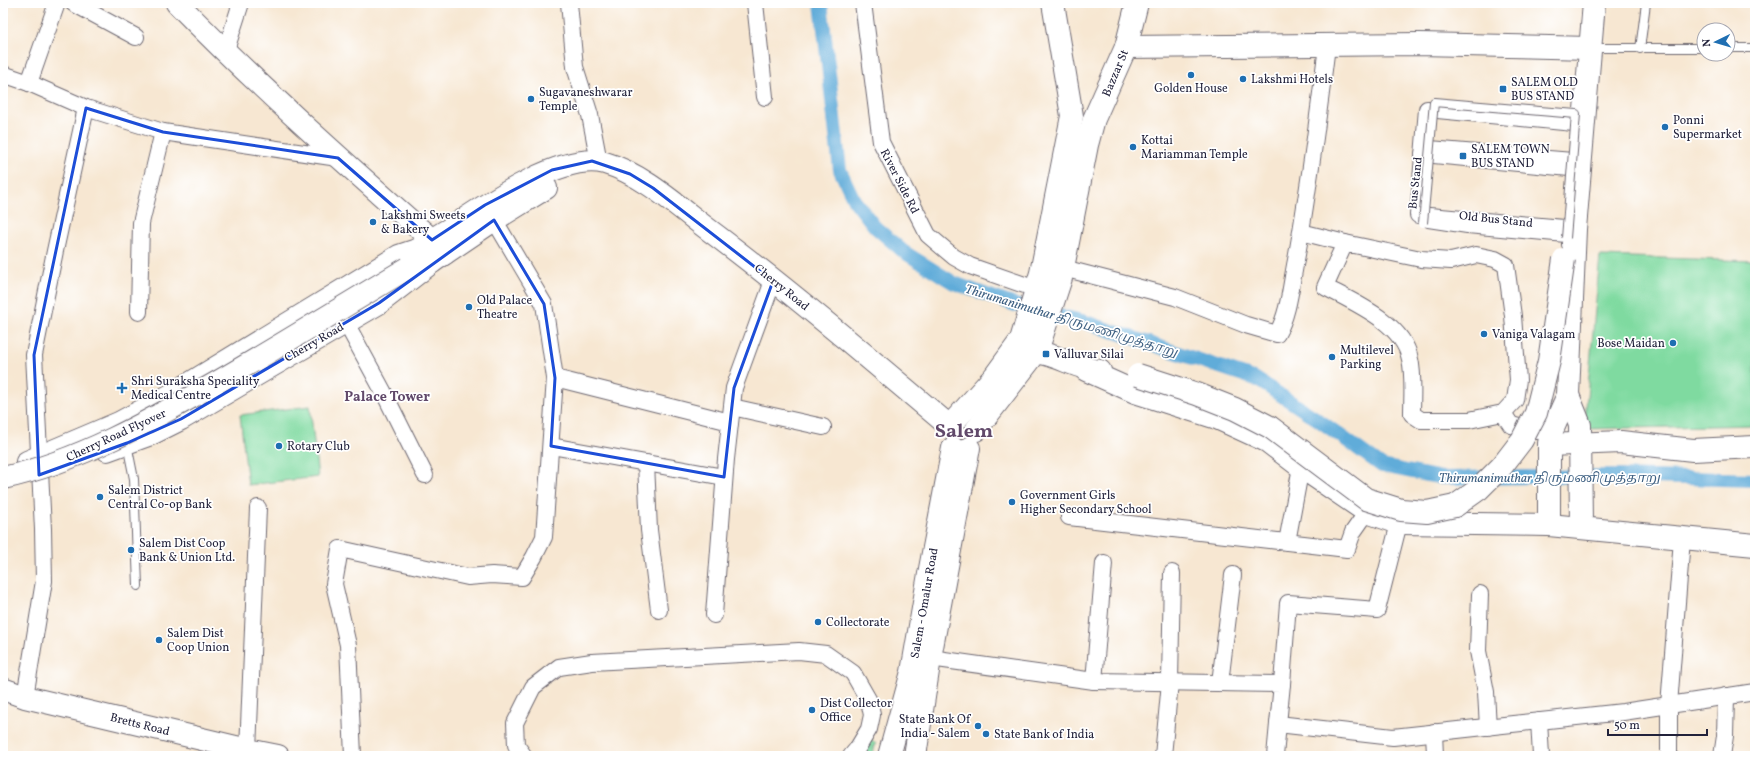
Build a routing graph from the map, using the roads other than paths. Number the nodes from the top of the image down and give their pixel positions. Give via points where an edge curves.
1 (58, 3) edge
2 (73, 3) edge
3 (176, 3) edge
4 (241, 3) edge
5 (569, 3) edge
6 (755, 3) edge
7 (863, 3) edge
8 (1053, 3) edge
9 (1137, 3) edge
10 (1594, 3) edge
11 (1646, 3) edge
12 (136, 37) dead end
13 (1327, 46) junction
14 (1126, 47) junction
15 (1590, 48) junction
16 (1696, 48) edge
17 (1736, 48) edge
18 (1755, 48) edge
19 (1640, 49) junction
20 (225, 53) junction
21 (3, 74) edge
22 (29, 83) junction
23 (765, 97) dead end
24 (86, 108) junction
25 (1072, 116) junction
26 (1094, 120) junction
27 (1584, 124) junction
28 (163, 132) junction
29 (1427, 149) junction
30 (338, 158) junction
31 (602, 163) junction
32 (1576, 163) junction
33 (490, 212) junction
34 (1423, 223) joint
35 (1301, 232) junction
36 (1568, 242) junction
37 (1344, 243) junction
38 (432, 251) junction
39 (1050, 277) junction
40 (773, 281) junction
41 (139, 312) dead end
42 (346, 323) junction
43 (1023, 348) junction
44 (555, 378) junction
45 (1136, 384) junction
46 (1568, 395) junction
47 (732, 406) junction
48 (1503, 412) junction
49 (730, 422) junction
50 (952, 422) junction
51 (119, 423) junction
52 (823, 428) dead end
53 (966, 442) junction
54 (127, 443) junction
55 (551, 446) junction
56 (1549, 446) junction
57 (1755, 447) edge
58 (1580, 448) junction
59 (646, 463) junction
60 (39, 467) junction
61 (1301, 467) junction
62 (3, 469) edge
63 (425, 475) dead end
64 (724, 477) junction
65 (3, 478) edge
66 (3, 486) edge
67 (258, 508) dead end
68 (1367, 512) junction
69 (1069, 517) dead end
70 (1549, 522) junction
71 (1580, 522) junction
72 (1399, 523) junction
73 (1682, 539) junction
74 (1287, 542) junction
75 (1755, 545) edge
76 (1104, 563) dead end
77 (1172, 573) dead end
78 (1233, 575) dead end
79 (138, 586) dead end
80 (1480, 594) dead end
81 (659, 610) dead end
82 (714, 615) dead end
83 (930, 658) junction
84 (1094, 681) junction
85 (1170, 682) junction
86 (1220, 683) junction
87 (1282, 684) junction
88 (3, 689) edge
89 (1755, 692) edge
90 (25, 696) junction
91 (1726, 696) junction
92 (1669, 705) junction
93 (1539, 721) junction
94 (1278, 724) junction
95 (1488, 726) junction
96 (1434, 732) junction
97 (262, 754) edge
98 (353, 756) edge
99 (524, 756) edge
100 (851, 756) edge
101 (889, 756) edge
102 (915, 756) edge
103 (1163, 756) edge
104 (1275, 756) edge
105 (1435, 756) edge
106 (1541, 756) edge
107 (1669, 756) edge
108 (1722, 756) edge

1 - 22 street
2 - 12 street
3 - 20 main road
4 - 20 street
5 - 31 street via 575,66
6 - 23 street
7 - 39 street, River Side Rd via 881,142 928,235 954,258 970,266
8 - 25 main road
9 - 14 main road, Bazzar St
10 - 15 main road
11 - 19 lane
13 - 14 main road
13 - 15 main road via 1420,44
13 - 35 street
14 - 26 main road, Bazzar St
15 - 19 lane
15 - 27 main road
16 - 19 lane
17 - 18 lane
20 - 30 main road
21 - 22 street
22 - 24 street
24 - 28 street
24 - 60 street via 34,355
25 - 26 main road
25 - 39 main road
26 - 39 main road, Bazzar St
27 - 29 street via 1427,109
27 - 32 main road
28 - 30 street
28 - 41 street via 141,223
29 - 32 street
29 - 32 lane, Bus Stand, bridge via 1434,102 1560,112 1576,114
29 - 34 lane, Bus Stand, bridge
29 - 36 street via 1418,214
30 - 38 main road
31 - 33 main road, Cherry Road via 567,176
31 - 40 main road, Cherry Road via 630,174 653,188
32 - 36 main road
33 - 38 main road, Cherry Road
33 - 44 street via 544,304
34 - 36 lane, Old Bus Stand
35 - 37 street
35 - 39 street, River Side Rd via 1282,327 1277,334 1246,326 1175,297
36 - 45 main road, bridge via 1549,361 1536,413 1522,440 1502,466 1479,489 1455,506 1427,512 1401,510 1366,499 1270,427 1235,409 1197,394
36 - 46 main road
37 - 48 street via 1325,287 1379,316 1399,334 1410,359 1412,414 1421,420 1469,420
37 - 48 street via 1421,259 1451,261 1476,255 1495,258 1506,265 1518,380 1515,400
38 - 42 main road, Cherry Road via 379,303
38 - 51 main road via 399,256 171,395
38 - 65 main road, Cherry Road Flyover, bridge via 408,268 145,424 63,459
39 - 43 main road
40 - 47 street via 734,388
40 - 50 main road, Cherry Road
42 - 54 main road, Cherry Road via 181,419
42 - 63 street
43 - 45 main road
43 - 50 main road
43 - 53 main road, Salem - Omalur Road
44 - 49 street
44 - 55 street
45 - 61 main road via 1267,441
46 - 56 main road
46 - 58 main road via 1580,425
47 - 49 street
47 - 52 street
48 - 56 street via 1512,425
49 - 64 street
50 - 53 main road, Cherry Road via 962,419 971,422
50 - 53 main road via 945,435 949,445
51 - 54 lane
51 - 60 main road
53 - 83 main road, Salem - Omalur Road
53 - 101 main road, Salem - Omalur Road via 928,574 912,672
54 - 60 main road, Cherry Road
54 - 79 lane via 134,478
55 - 59 street
55 - 98 street via 544,537 522,577 468,577 340,549 334,584 348,645
56 - 58 main road
56 - 70 main road
57 - 58 main road via 1693,450 1621,442
58 - 71 main road
59 - 64 street
59 - 81 street via 649,530
60 - 62 main road
60 - 66 main road, Cherry Road
60 - 90 street via 44,581
61 - 68 main road
61 - 74 street
64 - 82 street
67 - 97 street
68 - 72 main road
68 - 74 street via 1353,532 1347,549
69 - 74 street
70 - 71 main road
70 - 72 main road
71 - 73 main road
72 - 87 street via 1377,610 1288,603
73 - 75 main road
73 - 92 street
76 - 84 street
77 - 85 street
78 - 86 street
80 - 95 street via 1478,651 1486,692
83 - 84 street
83 - 102 main road, Salem - Omalur Road
84 - 85 street
85 - 86 street
85 - 103 street
86 - 87 street
87 - 94 street
88 - 90 main road, Bretts Road
89 - 91 street
90 - 97 main road, Bretts Road
91 - 92 street
91 - 108 street
92 - 93 street
92 - 107 street
93 - 95 street
93 - 106 street
94 - 96 street via 1393,737
94 - 104 street
95 - 96 street
96 - 105 street
99 - 100 street via 516,745 516,723 533,687 559,667 592,662 799,651 826,654 852,672 869,700 872,715 869,729

